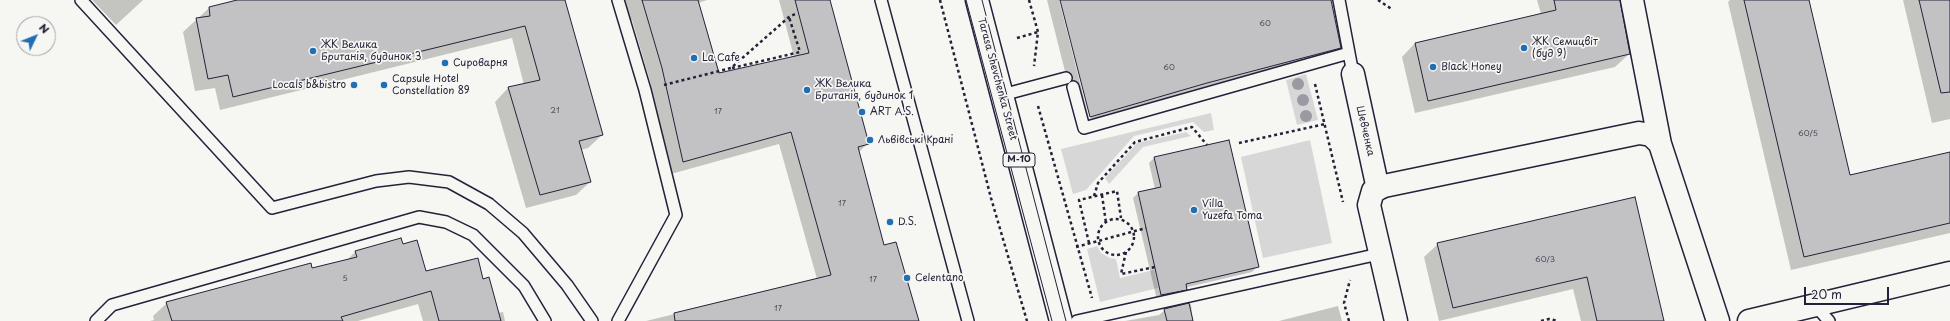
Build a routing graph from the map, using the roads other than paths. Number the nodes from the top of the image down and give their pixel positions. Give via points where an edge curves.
1 (81, 0) edge
2 (618, 0) edge
3 (881, 0) edge
4 (977, 0) edge
5 (1339, 0) edge
6 (1632, 0) edge
7 (1351, 64) junction
8 (1066, 78) dead end
9 (1073, 87) dead end
10 (1002, 95) junction
11 (1660, 144) junction
12 (1378, 189) junction
13 (1379, 254) junction
14 (1950, 273) edge
15 (1815, 305) junction
16 (96, 321) edge
17 (545, 321) edge
18 (592, 321) edge
19 (618, 321) edge
20 (968, 321) edge
21 (1061, 321) edge
22 (1077, 321) edge
23 (1396, 321) edge
24 (1718, 321) edge
25 (1749, 321) edge
26 (1830, 321) edge

1 - 18 lane via 272,208 376,181 409,177 449,182 489,204 523,233 567,285
2 - 19 lane via 645,90 676,215
3 - 20 lane
4 - 10 street, Tarasa Shevchenka Street / М-10
5 - 7 lane
6 - 11 street
7 - 9 lane via 1311,64 1084,128
7 - 12 street, Шевченка
8 - 10 lane
10 - 21 street, Tarasa Shevchenka Street / М-10
11 - 12 street via 1651,135 1639,132
11 - 24 street
12 - 13 street via 1373,191 1369,205
13 - 22 lane
13 - 23 street
14 - 15 street
15 - 25 street
15 - 26 lane
16 - 17 lane via 112,305 418,217 446,222 473,235 524,286

